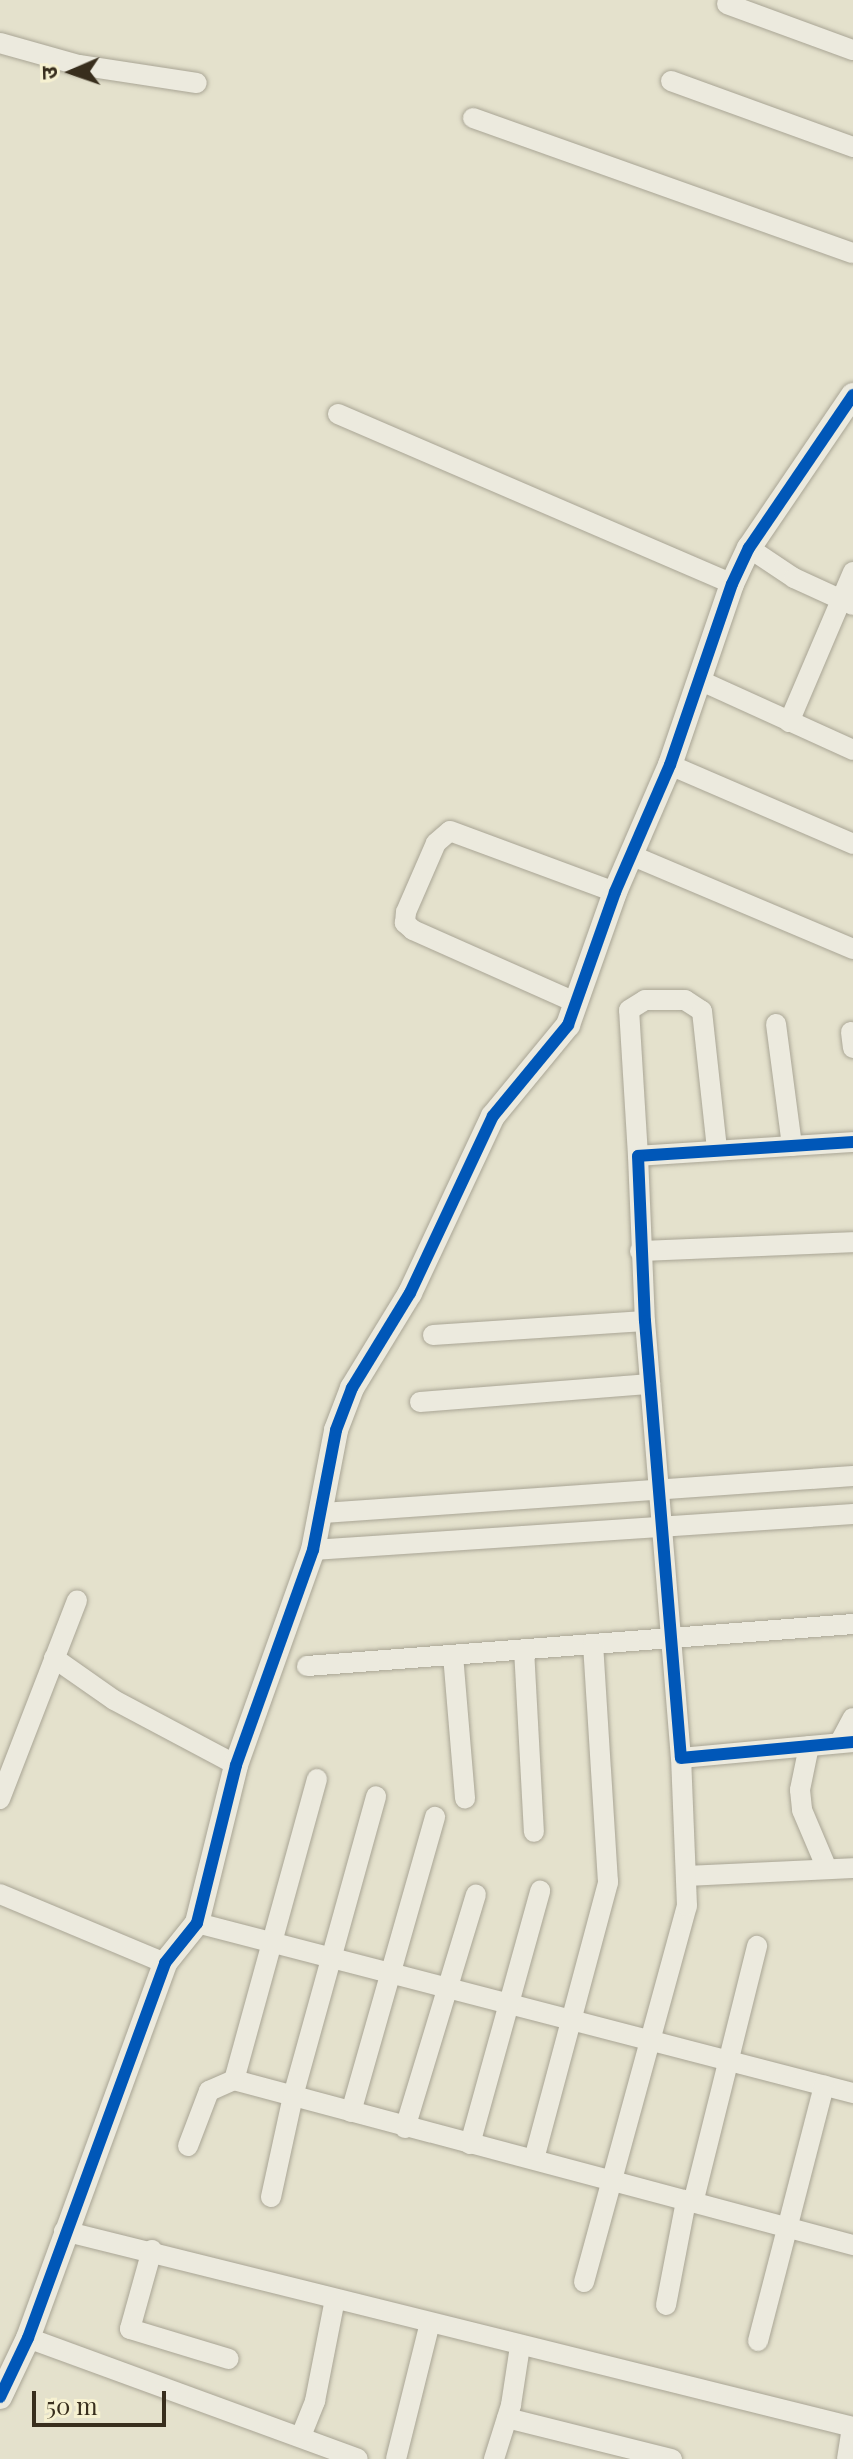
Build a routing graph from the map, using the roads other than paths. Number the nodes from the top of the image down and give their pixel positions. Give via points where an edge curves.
1 (727, 4) dead end
2 (0, 43) edge
3 (853, 50) edge
4 (671, 81) dead end
5 (197, 83) dead end
6 (473, 118) dead end
7 (853, 147) edge
8 (853, 253) edge
9 (853, 395) edge
10 (338, 414) dead end
11 (749, 548) junction
12 (853, 572) edge
13 (732, 584) junction
14 (847, 603) edge
15 (699, 680) junction
16 (789, 722) junction
17 (853, 750) edge
18 (670, 765) junction
19 (853, 844) edge
20 (633, 856) junction
21 (615, 892) junction
22 (853, 949) edge
23 (577, 1003) junction
24 (776, 1024) dead end
25 (853, 1142) edge
26 (792, 1146) junction
27 (717, 1150) junction
28 (638, 1156) junction
29 (853, 1242) edge
30 (640, 1251) junction
31 (645, 1321) junction
32 (433, 1335) dead end
33 (650, 1384) junction
34 (420, 1402) dead end
35 (853, 1476) edge
36 (797, 1480) junction
37 (658, 1487) junction
38 (323, 1513) junction
39 (853, 1514) edge
40 (800, 1518) junction
41 (661, 1528) junction
42 (313, 1550) junction
43 (77, 1600) dead end
44 (853, 1624) edge
45 (669, 1638) junction
46 (593, 1644) junction
47 (524, 1649) junction
48 (453, 1655) junction
49 (54, 1658) junction
50 (307, 1666) dead end
51 (853, 1718) edge
52 (847, 1742) edge
53 (809, 1746) junction
54 (681, 1758) junction
55 (236, 1765) junction
56 (317, 1779) dead end
57 (376, 1796) dead end
58 (0, 1799) edge
59 (465, 1799) dead end
60 (435, 1817) dead end
61 (534, 1832) dead end
62 (853, 1868) edge
63 (827, 1869) junction
64 (686, 1876) junction
65 (540, 1891) dead end
66 (0, 1894) edge
67 (476, 1895) dead end
68 (197, 1923) junction
69 (268, 1943) junction
70 (757, 1946) dead end
71 (331, 1959) junction
72 (165, 1963) junction
73 (392, 1973) junction
74 (451, 1988) junction
75 (508, 2003) junction
76 (572, 2021) junction
77 (647, 2040) junction
78 (725, 2060) junction
79 (223, 2084) junction
80 (824, 2085) junction
81 (853, 2093) edge
82 (293, 2096) junction
83 (351, 2112) junction
84 (405, 2128) junction
85 (470, 2144) junction
86 (188, 2146) dead end
87 (534, 2159) junction
88 (612, 2180) junction
89 (271, 2197) dead end
90 (690, 2202) junction
91 (790, 2228) junction
92 (64, 2231) junction
93 (853, 2245) edge
94 (152, 2250) junction
95 (584, 2282) dead end
96 (335, 2299) junction
97 (666, 2305) dead end
98 (430, 2323) junction
99 (28, 2338) junction
100 (758, 2341) dead end
101 (520, 2346) junction
102 (229, 2359) dead end
103 (0, 2397) edge
104 (507, 2418) junction
105 (853, 2427) edge
106 (301, 2436) junction
107 (358, 2459) edge
108 (396, 2459) edge
109 (494, 2459) edge
110 (672, 2459) edge
111 (847, 2459) edge

1 - 3 street
2 - 5 street via 79,65
4 - 7 street
6 - 8 street
9 - 11 street
10 - 13 street
11 - 13 street
11 - 14 street
12 - 14 street
13 - 15 street
14 - 16 street
15 - 16 street
15 - 18 street
16 - 17 street
18 - 19 street
18 - 20 street
20 - 21 street
20 - 22 street
21 - 23 street
21 - 23 street via 450,831 436,843 406,912 405,923 413,930
23 - 38 street via 568,1025 493,1116 410,1293 352,1388 336,1430
24 - 26 street
25 - 26 street
26 - 27 street
27 - 28 street
27 - 28 street via 702,1011 685,1000 645,1000 629,1010
28 - 30 street
29 - 30 street
30 - 31 street
31 - 32 street
31 - 33 street
33 - 34 street
33 - 37 street
35 - 36 street
36 - 37 street
36 - 40 street
37 - 38 street
37 - 41 street
38 - 42 street
39 - 40 street
40 - 41 street
41 - 42 street
41 - 45 street
42 - 55 street
43 - 49 street
44 - 45 street
45 - 46 street
45 - 54 street
46 - 47 street
46 - 76 street via 608,1882
47 - 48 street
47 - 61 street
48 - 50 street
48 - 59 street
49 - 55 street via 114,1700
49 - 58 street
51 - 52 street
52 - 53 street
53 - 54 street
53 - 63 street via 800,1790 802,1810
54 - 64 street
55 - 68 street
56 - 69 street
57 - 71 street
60 - 73 street
62 - 63 street
63 - 64 street
64 - 77 street via 687,1906
65 - 75 street
66 - 72 street
67 - 74 street
68 - 69 street
68 - 72 street
69 - 71 street
69 - 79 street
70 - 78 street
71 - 73 street
71 - 82 street
72 - 92 street via 119,2098
73 - 74 street
73 - 83 street
74 - 75 street
74 - 84 street
75 - 76 street
75 - 85 street
76 - 77 street
76 - 87 street
77 - 78 street
77 - 88 street
78 - 80 street
78 - 90 street
79 - 82 street
79 - 86 street
80 - 81 street
80 - 91 street
82 - 83 street
82 - 89 street
83 - 84 street
84 - 85 street
85 - 87 street
87 - 88 street
88 - 90 street
88 - 95 street
90 - 91 street
90 - 97 street
91 - 93 street
91 - 100 street
92 - 94 street
92 - 99 street
94 - 96 street
94 - 102 street via 130,2329
96 - 98 street
96 - 106 street via 318,2389
98 - 101 street
98 - 108 street
99 - 103 street
99 - 106 street
101 - 104 street
101 - 105 street
104 - 109 street
104 - 110 street
105 - 111 street
106 - 107 street

